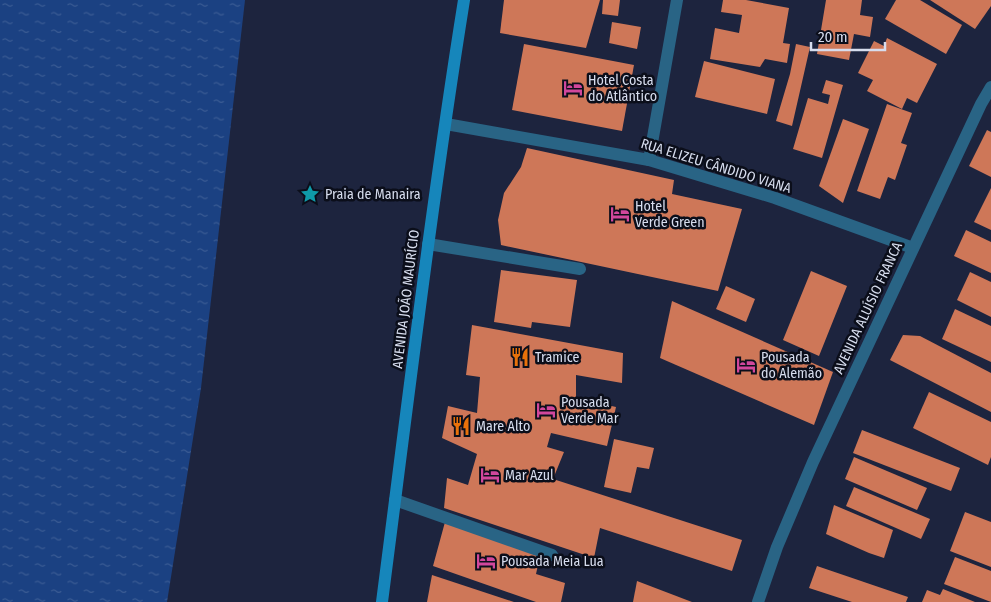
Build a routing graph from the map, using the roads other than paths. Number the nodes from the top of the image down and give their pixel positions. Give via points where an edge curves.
1 (464, 0) edge
2 (677, 0) edge
3 (991, 87) edge
4 (986, 107) edge
5 (446, 124) junction
6 (649, 160) junction
7 (428, 244) junction
8 (912, 248) junction
9 (580, 269) dead end
10 (395, 500) junction
11 (552, 555) dead end
12 (382, 602) edge
13 (758, 602) edge

1 - 5 main road, AVENIDA JOÃO MAURÍCIO
2 - 6 street
3 - 4 street, AVENIDA ALUÍSIO FRANCA
4 - 8 street, AVENIDA ALUÍSIO FRANCA
5 - 6 street, RUA ELIZEU CÂNDIDO VIANA
5 - 7 main road, AVENIDA JOÃO MAURÍCIO
6 - 8 street, RUA ELIZEU CÂNDIDO VIANA via 775,198
7 - 9 street
7 - 10 main road, AVENIDA JOÃO MAURÍCIO
8 - 13 street, AVENIDA ALUÍSIO FRANCA via 776,547
10 - 11 street
10 - 12 main road, AVENIDA JOÃO MAURÍCIO

